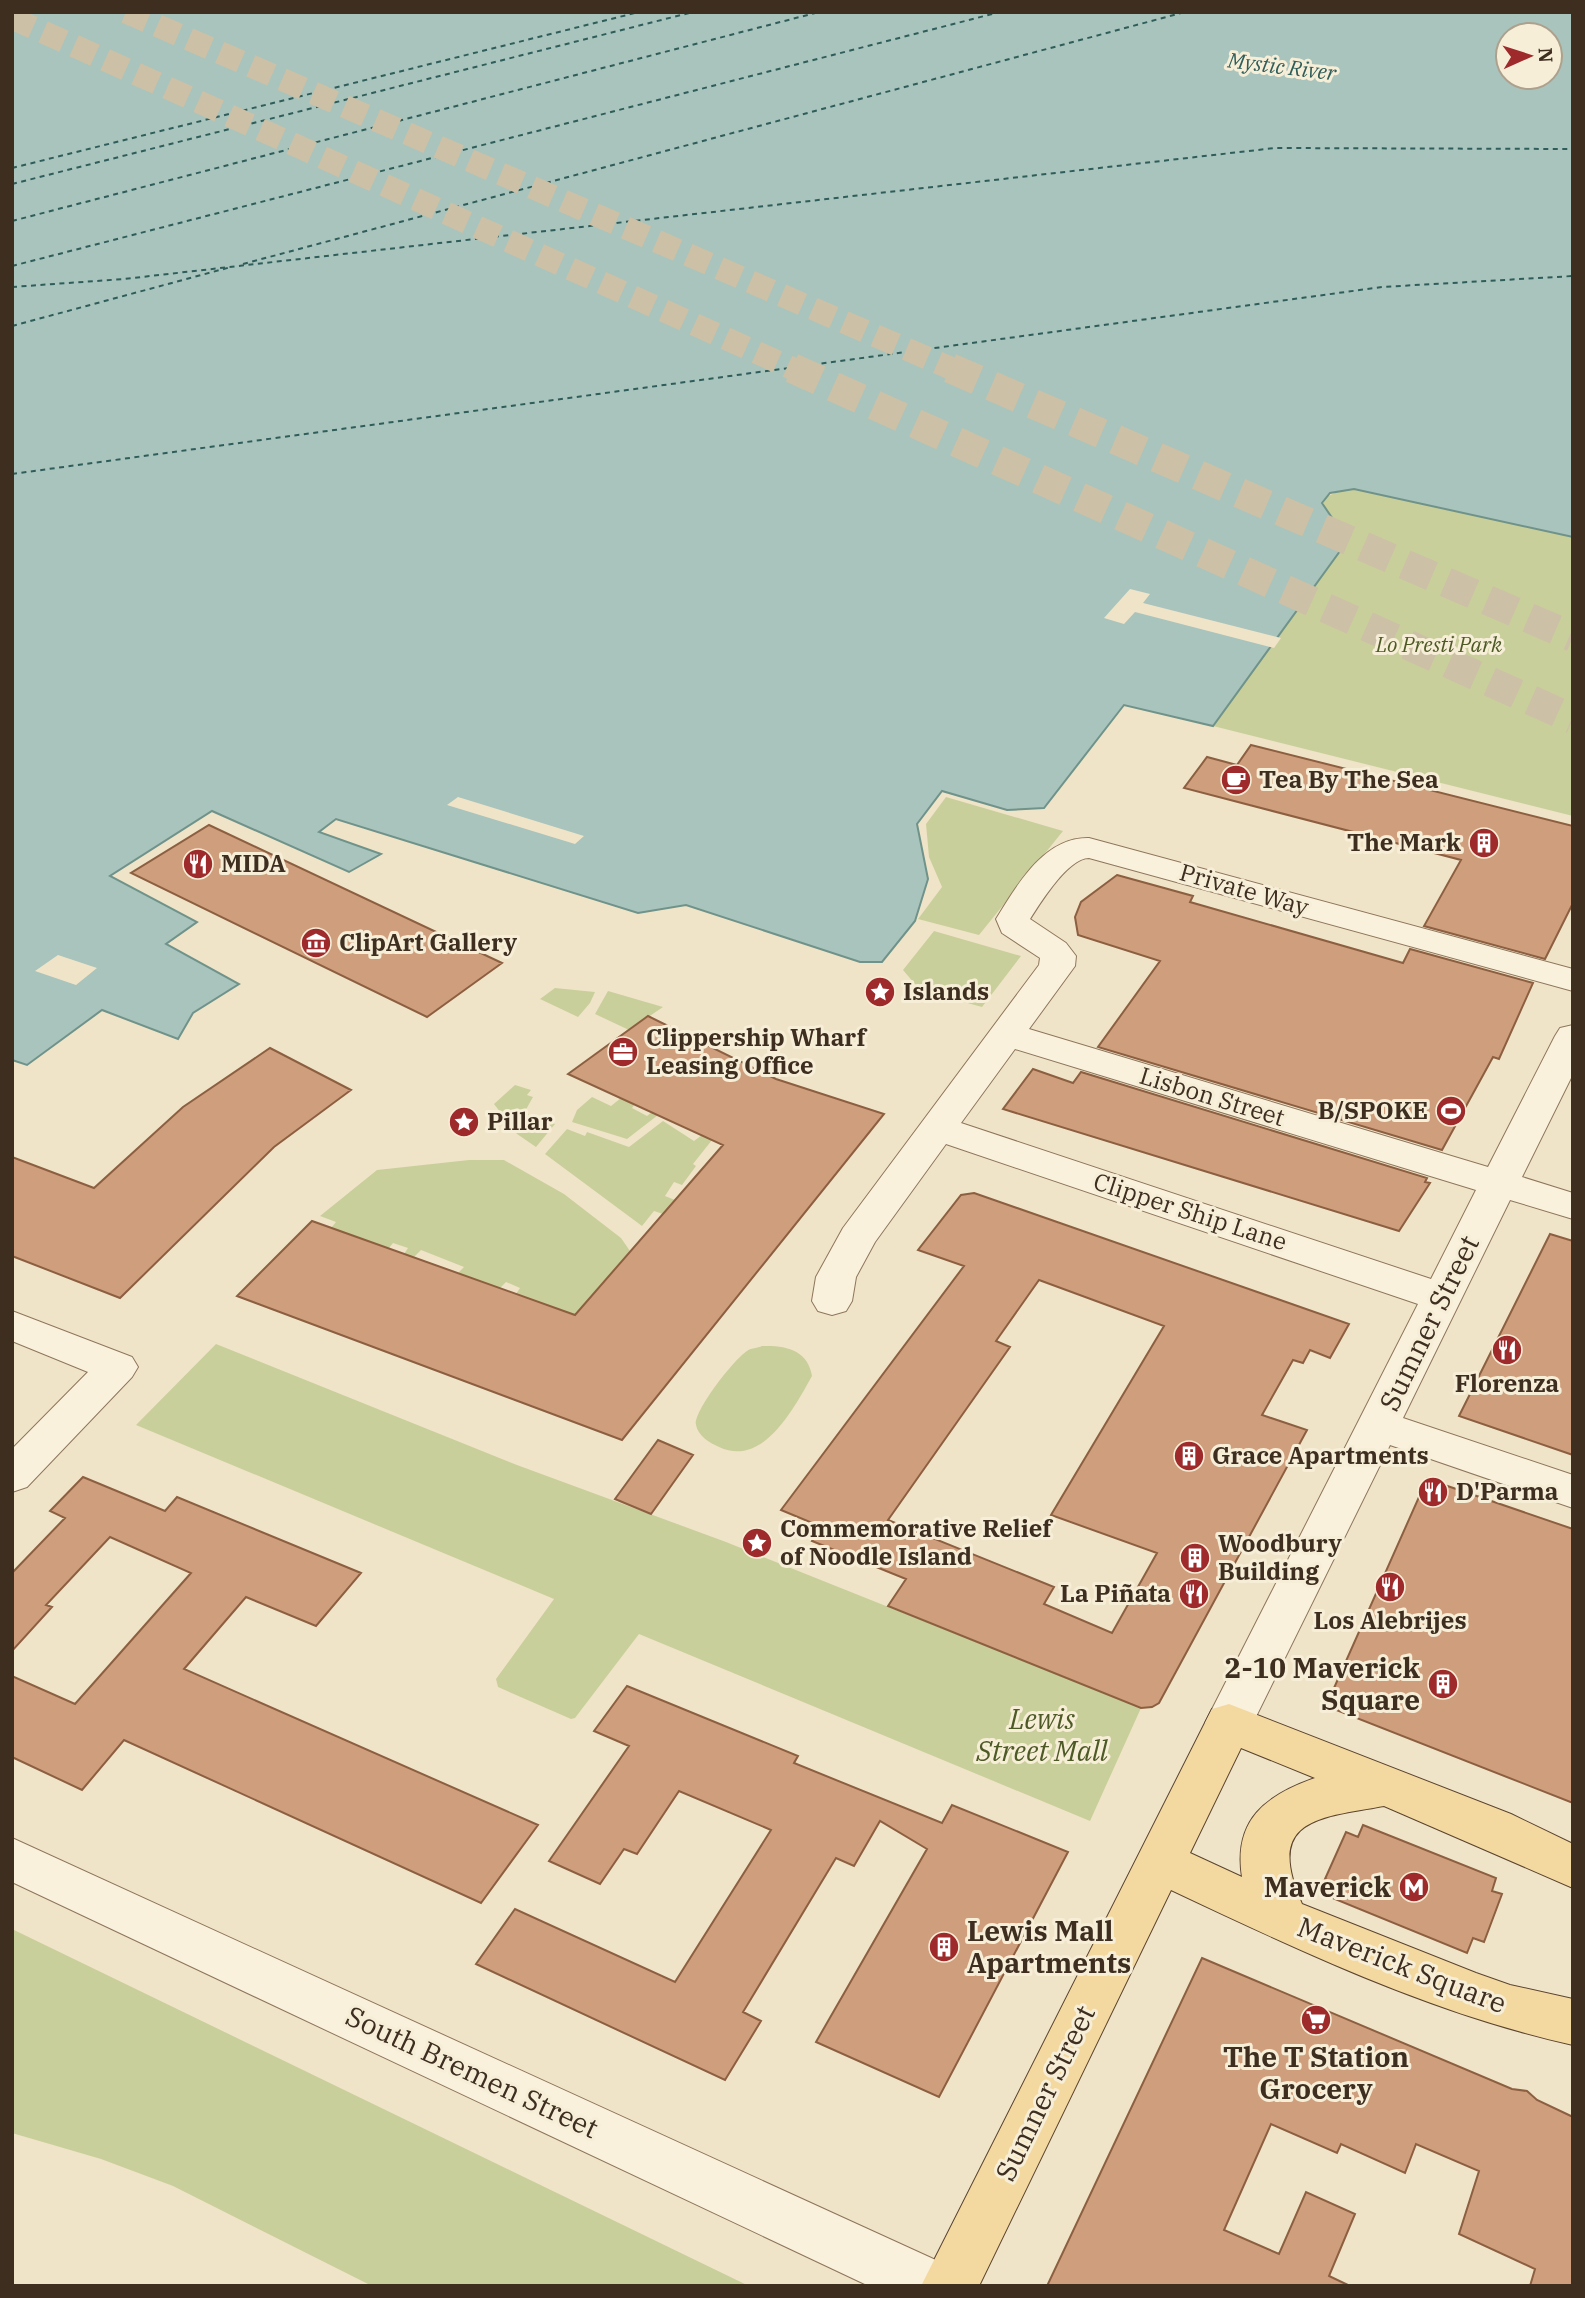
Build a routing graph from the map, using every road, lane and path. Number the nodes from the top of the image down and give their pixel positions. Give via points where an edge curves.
1 (1573, 980) edge
2 (1006, 1034) junction
3 (1573, 1036) edge
4 (938, 1128) junction
5 (1499, 1183) junction
6 (1573, 1206) edge
7 (1442, 1297) junction
8 (832, 1301) dead end
9 (12, 1325) edge
10 (1378, 1425) junction
11 (12, 1476) edge
12 (1573, 1492) edge
13 (1229, 1723) junction
14 (1388, 1787) junction
15 (12, 1859) edge
16 (1160, 1862) junction
17 (1573, 1867) edge
18 (1283, 1919) junction
19 (1573, 2022) edge
20 (931, 2286) edge
21 (949, 2286) edge

1 - 2 street, Private Way via 1086,847 1060,859 1013,919 1021,933 1058,956 1057,966
2 - 4 street
2 - 5 street, Lisbon Street
3 - 5 street, Sumner Street
4 - 7 street, Clipper Ship Lane
4 - 8 street via 846,1254
5 - 6 street, Lisbon Street
5 - 7 street, Sumner Street
7 - 10 street, Sumner Street
9 - 11 street via 117,1367
10 - 12 street
10 - 13 street, Sumner Street
13 - 14 main road
13 - 16 main road, Sumner Street
14 - 17 main road
14 - 18 main road via 1342,1789 1308,1798 1279,1819 1264,1844 1263,1868 1271,1898
15 - 20 street, South Bremen Street
16 - 18 main road, Maverick Square
16 - 21 main road, Sumner Street
18 - 19 main road, Maverick Square via 1498,2004

